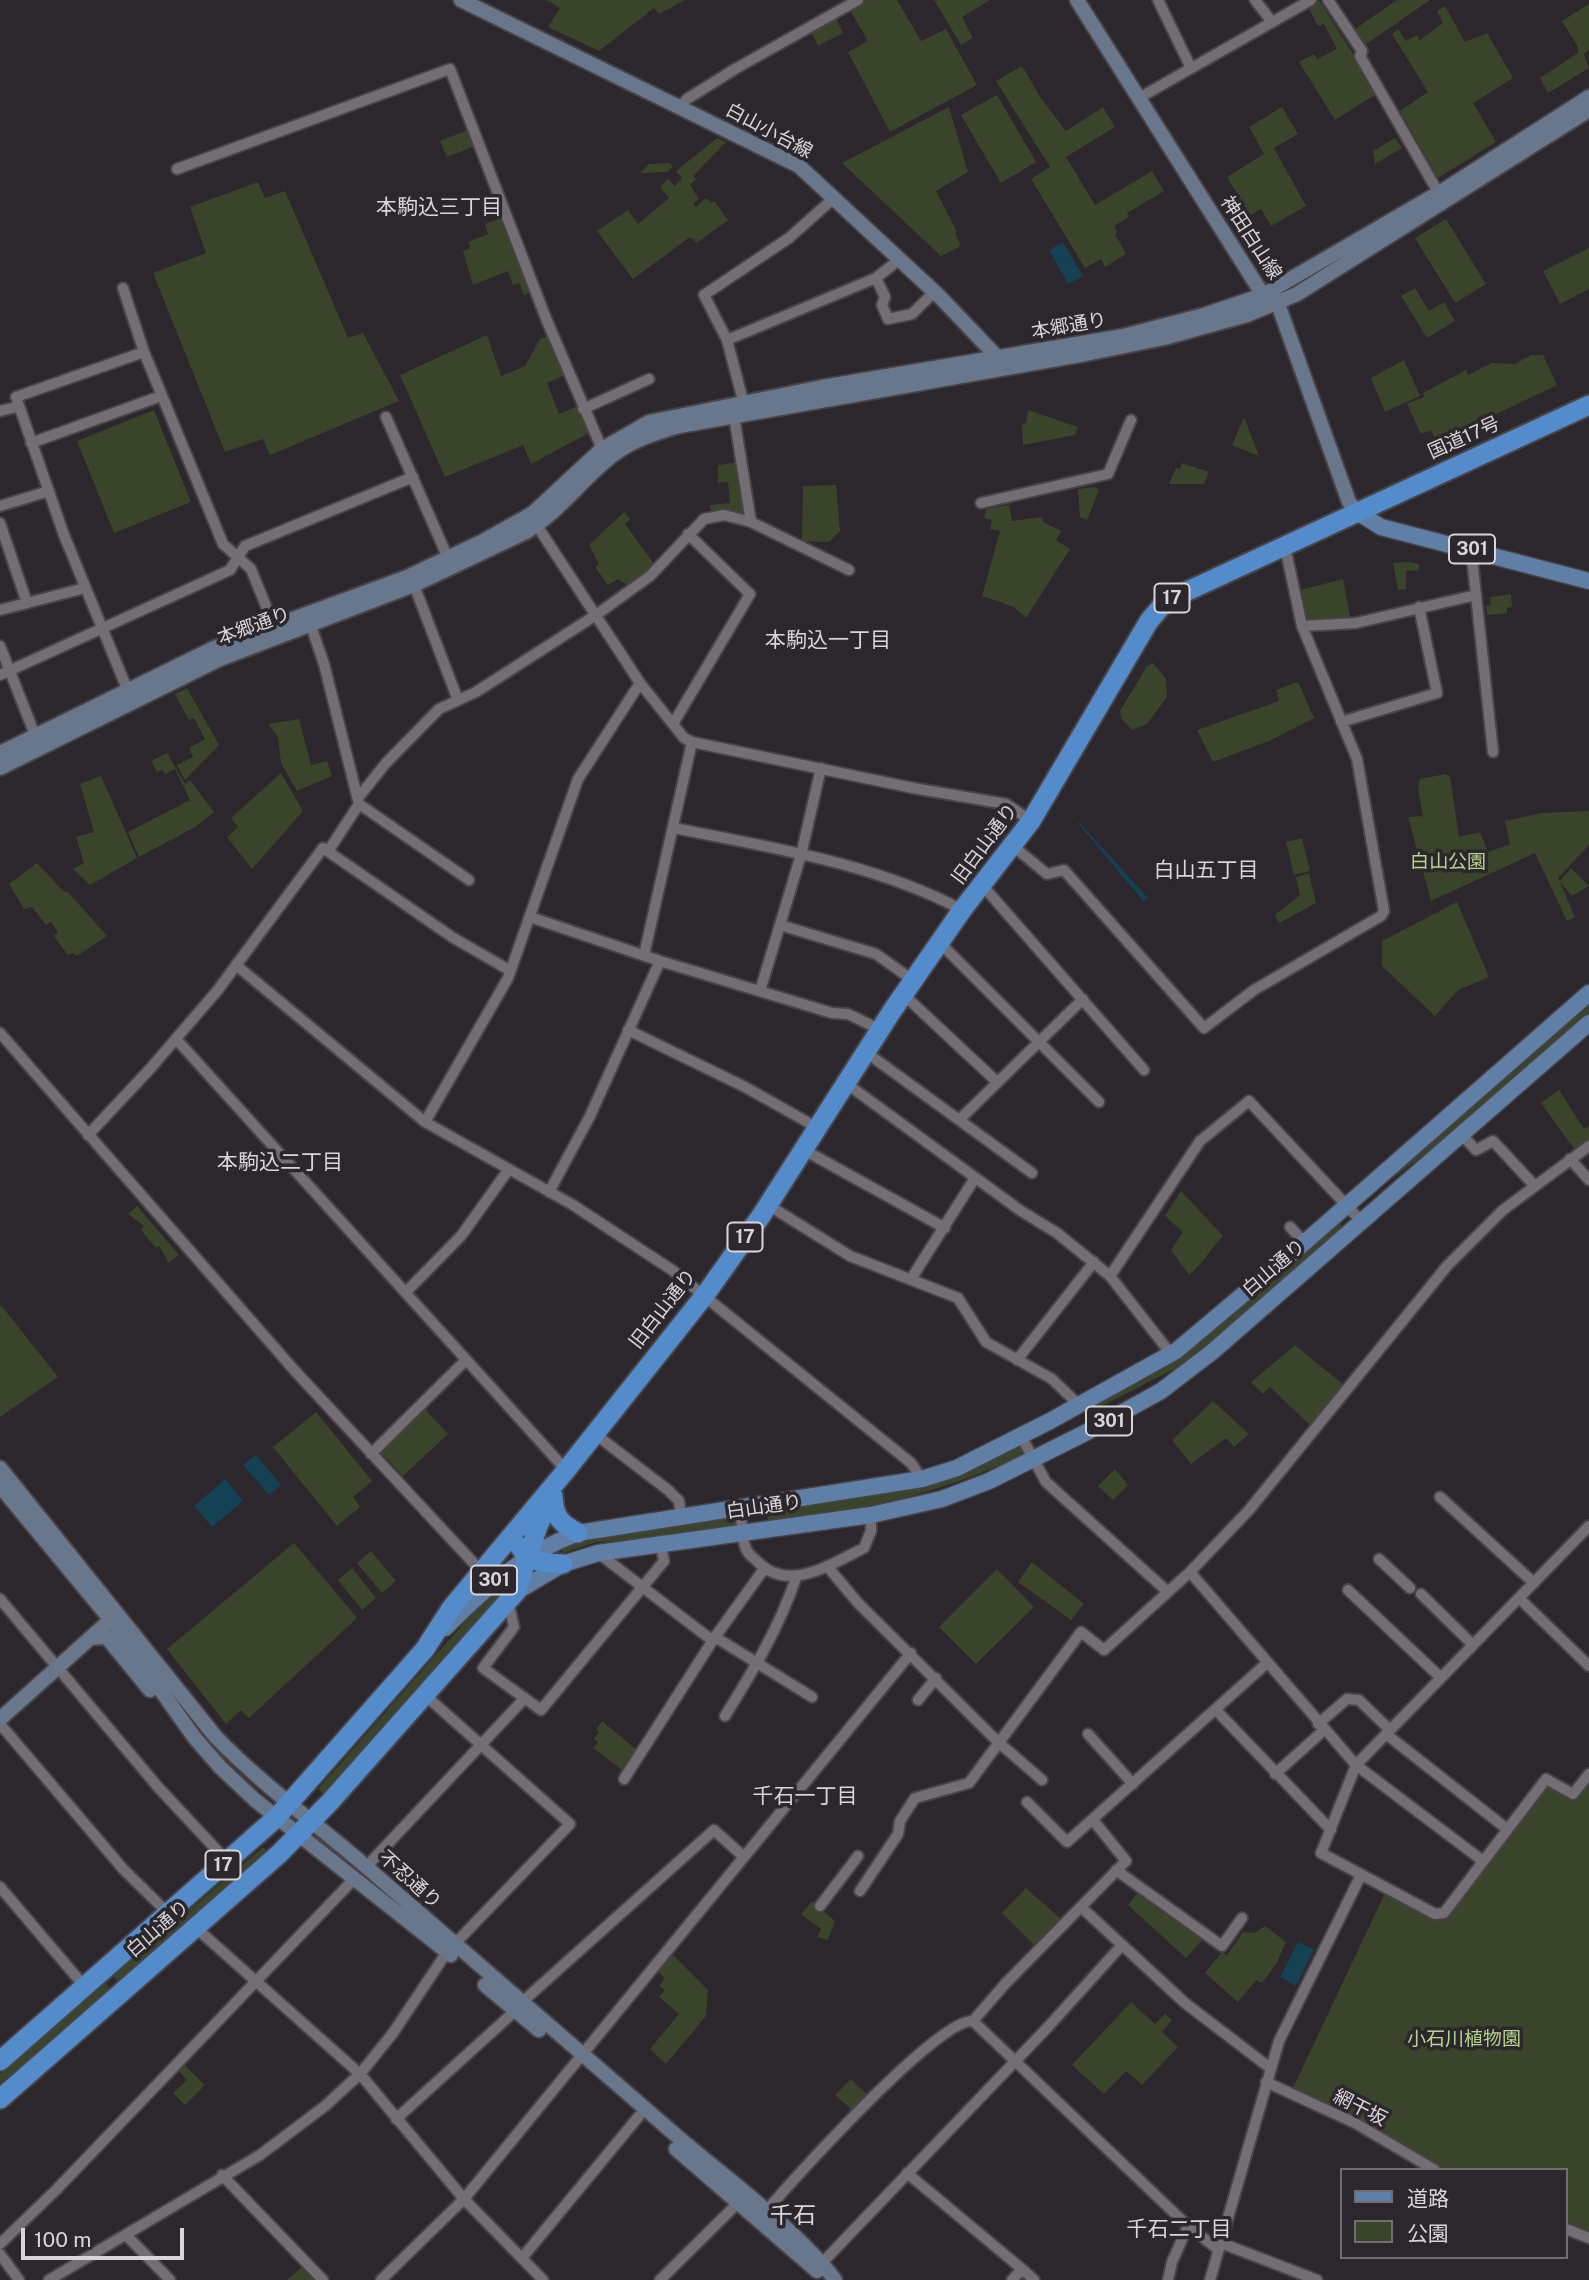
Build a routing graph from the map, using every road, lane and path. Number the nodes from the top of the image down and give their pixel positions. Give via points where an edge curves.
1 (461, 0) edge
2 (858, 0) edge
3 (1077, 0) edge
4 (1158, 0) edge
5 (1255, 0) edge
6 (1311, 0) edge
7 (1328, 0) edge
8 (1272, 22) junction
9 (1191, 68) junction
10 (1589, 97) edge
11 (1139, 98) junction
12 (680, 107) junction
13 (1589, 110) edge
14 (177, 169) dead end
15 (835, 197) junction
16 (1442, 197) junction
17 (900, 259) junction
18 (876, 278) junction
19 (123, 288) dead end
20 (935, 291) junction
21 (1264, 295) junction
22 (1278, 304) junction
23 (727, 340) junction
24 (144, 352) junction
25 (1002, 362) junction
26 (649, 379) dead end
27 (161, 396) junction
28 (1589, 405) edge
29 (17, 407) junction
30 (583, 409) junction
31 (0, 411) edge
32 (742, 411) junction
33 (386, 417) dead end
34 (1131, 420) dead end
35 (30, 443) junction
36 (602, 449) junction
37 (412, 477) junction
38 (49, 491) junction
39 (981, 503) dead end
40 (0, 506) edge
41 (1357, 513) junction
42 (751, 522) junction
43 (0, 523) edge
44 (534, 523) junction
45 (688, 534) junction
46 (1285, 547) junction
47 (1471, 549) junction
48 (447, 558) junction
49 (238, 559) junction
50 (849, 570) dead end
51 (1589, 581) edge
52 (414, 585) junction
53 (85, 588) junction
54 (1476, 595) junction
55 (27, 603) junction
56 (1419, 607) junction
57 (0, 610) edge
58 (596, 615) junction
59 (309, 619) junction
60 (274, 626) junction
61 (1303, 626) junction
62 (100, 628) junction
63 (0, 646) edge
64 (5, 673) edge
65 (640, 682) junction
66 (130, 696) junction
67 (458, 700) junction
68 (1341, 722) junction
69 (673, 724) junction
70 (36, 735) junction
71 (692, 742) junction
72 (0, 752) edge
73 (1493, 752) dead end
74 (0, 768) edge
75 (821, 768) junction
76 (359, 801) junction
77 (1031, 821) junction
78 (674, 828) junction
79 (1013, 846) junction
80 (329, 850) junction
81 (801, 855) junction
82 (469, 880) dead end
83 (983, 886) junction
84 (962, 910) junction
85 (530, 917) junction
86 (780, 925) junction
87 (940, 943) junction
88 (644, 955) junction
89 (660, 961) junction
90 (236, 965) junction
91 (509, 970) junction
92 (909, 988) junction
93 (760, 991) junction
94 (1589, 993) edge
95 (1083, 999) junction
96 (1589, 1023) edge
97 (628, 1030) junction
98 (881, 1030) junction
99 (0, 1033) edge
100 (177, 1040) junction
101 (1040, 1041) junction
102 (867, 1053) junction
103 (1144, 1070) dead end
104 (996, 1081) junction
105 (847, 1083) junction
106 (1099, 1102) dead end
107 (959, 1120) junction
108 (425, 1122) junction
109 (818, 1128) junction
110 (88, 1135) junction
111 (1462, 1135) junction
112 (1589, 1146) edge
113 (804, 1150) junction
114 (1570, 1159) junction
115 (509, 1169) junction
116 (1032, 1173) dead end
117 (975, 1178) junction
118 (1589, 1180) edge
119 (1534, 1185) junction
120 (1370, 1186) junction
121 (549, 1192) junction
122 (1385, 1204) junction
123 (768, 1205) junction
124 (1348, 1205) junction
125 (1363, 1223) junction
126 (1290, 1227) dead end
127 (945, 1228) junction
128 (1305, 1243) junction
129 (1094, 1262) junction
130 (1110, 1276) junction
131 (911, 1279) junction
132 (406, 1292) junction
133 (705, 1295) junction
134 (1171, 1354) junction
135 (466, 1360) junction
136 (1017, 1360) junction
137 (1174, 1381) junction
138 (1080, 1406) junction
139 (595, 1434) junction
140 (1021, 1436) junction
141 (371, 1454) junction
142 (1033, 1460) junction
143 (0, 1468) edge
144 (565, 1472) junction
145 (922, 1479) junction
146 (0, 1486) edge
147 (553, 1496) junction
148 (1440, 1497) dead end
149 (740, 1506) junction
150 (681, 1515) junction
151 (871, 1515) junction
152 (518, 1525) junction
153 (1589, 1526) edge
154 (579, 1533) junction
155 (744, 1534) junction
156 (661, 1546) junction
157 (598, 1553) junction
158 (527, 1557) junction
159 (1379, 1559) dead end
160 (563, 1564) junction
161 (827, 1566) junction
162 (764, 1569) junction
163 (481, 1571) junction
164 (1190, 1572) junction
165 (796, 1578) junction
166 (1534, 1583) junction
167 (642, 1587) junction
168 (1410, 1588) dead end
169 (1348, 1590) dead end
170 (1168, 1592) junction
171 (1421, 1594) dead end
172 (512, 1596) junction
173 (1519, 1598) junction
174 (0, 1599) edge
175 (115, 1617) junction
176 (90, 1638) junction
177 (714, 1639) junction
178 (1473, 1645) junction
179 (425, 1649) junction
180 (912, 1653) junction
181 (1267, 1663) junction
182 (758, 1664) junction
183 (1589, 1666) edge
184 (58, 1667) junction
185 (1440, 1677) junction
186 (936, 1678) junction
187 (425, 1695) junction
188 (812, 1697) dead end
189 (526, 1698) junction
190 (918, 1700) dead end
191 (1216, 1710) junction
192 (725, 1716) dead end
193 (0, 1722) edge
194 (1320, 1727) junction
195 (1388, 1732) junction
196 (1088, 1734) dead end
197 (194, 1737) junction
198 (997, 1741) junction
199 (480, 1745) junction
200 (1356, 1765) junction
201 (1275, 1774) junction
202 (1589, 1774) edge
203 (624, 1779) dead end
204 (1042, 1780) dead end
205 (1133, 1784) junction
206 (1027, 1802) dead end
207 (283, 1811) junction
208 (1093, 1820) junction
209 (305, 1828) junction
210 (1507, 1829) junction
211 (1331, 1830) junction
212 (858, 1856) dead end
213 (744, 1857) junction
214 (227, 1861) junction
215 (1483, 1861) junction
216 (366, 1867) junction
217 (1116, 1870) junction
218 (1362, 1875) junction
219 (354, 1879) junction
220 (0, 1887) edge
221 (860, 1891) dead end
222 (820, 1906) dead end
223 (1081, 1907) junction
224 (168, 1913) junction
225 (1242, 1918) dead end
226 (195, 1927) junction
227 (1122, 1945) junction
228 (450, 1949) junction
229 (254, 1982) junction
230 (85, 1987) junction
231 (519, 2007) junction
232 (973, 2021) junction
233 (2, 2055) edge
234 (580, 2058) junction
235 (1017, 2059) junction
236 (1270, 2068) junction
237 (360, 2074) junction
238 (1266, 2082) junction
239 (0, 2099) edge
240 (639, 2116) junction
241 (396, 2119) junction
242 (1432, 2168) edge
243 (906, 2173) junction
244 (222, 2175) junction
245 (464, 2199) junction
246 (742, 2199) junction
247 (765, 2212) junction
248 (1188, 2225) junction
249 (1568, 2230) edge
250 (127, 2235) junction
251 (1589, 2238) edge
252 (0, 2244) edge
253 (1220, 2247) junction
254 (0, 2255) edge
255 (522, 2258) junction
256 (822, 2263) junction
257 (1022, 2269) junction
258 (1212, 2279) edge
259 (19, 2280) edge
260 (49, 2280) edge
261 (170, 2280) edge
262 (323, 2280) edge
263 (382, 2280) edge
264 (542, 2280) edge
265 (660, 2280) edge
266 (824, 2280) edge
267 (835, 2280) edge
268 (1012, 2280) edge
269 (1034, 2280) edge
270 (1168, 2280) edge
271 (1317, 2280) edge

1 - 12 main road, 白山小台線
2 - 12 street via 735,69
3 - 11 main road, 神田白山線
4 - 9 street
5 - 8 street
6 - 8 street
7 - 16 street via 1362,51 1360,56
8 - 9 street
9 - 11 street
10 - 16 main road, 本郷通り
11 - 21 main road, 神田白山線
12 - 15 main road, 白山小台線 via 800,166
13 - 16 main road, 本郷通り
14 - 30 street via 450,69
15 - 17 main road, 白山小台線
15 - 23 street via 789,238 704,295
16 - 21 main road, 本郷通り
16 - 22 main road, 本郷通り
17 - 18 street
17 - 20 main road, 白山小台線
18 - 20 street via 888,319 912,314
18 - 23 street
19 - 24 street
20 - 25 main road, 白山小台線
21 - 22 main road, 神田白山線
21 - 25 main road, 本郷通り via 1123,336
22 - 25 main road, 本郷通り via 1164,338
22 - 41 main road, 神田白山線 via 1346,494
23 - 32 street
24 - 27 street
24 - 29 street via 16,397
25 - 32 main road, 本郷通り
26 - 30 street
27 - 35 street
27 - 49 street via 223,544
28 - 41 highway, 国道17号 / 17
29 - 31 street
29 - 35 street
30 - 36 street
32 - 36 main road, 本郷通り via 649,422
32 - 42 street
32 - 44 main road, 本郷通り via 679,426 629,445
33 - 37 street
34 - 39 street via 1108,474
35 - 38 street
36 - 44 main road, 本郷通り
37 - 48 street
37 - 49 street via 245,546
38 - 40 street
38 - 53 street
41 - 46 highway, 旧白山通り / 17
41 - 47 main road, 301 via 1381,527
42 - 45 street via 724,515 704,520
42 - 50 street
43 - 55 street
44 - 48 main road, 本郷通り via 507,528
44 - 52 main road, 本郷通り
44 - 58 street
45 - 58 street via 650,576
45 - 69 street via 750,594
46 - 61 street
46 - 77 highway, 旧白山通り / 17 via 1166,601 1149,621
47 - 51 main road, 301
47 - 54 street
48 - 59 main road, 本郷通り
49 - 60 street via 251,569
49 - 62 street via 230,570
52 - 59 main road, 本郷通り
52 - 67 street
53 - 55 street
53 - 62 street
54 - 56 street
54 - 73 street
55 - 57 street
56 - 61 street via 1356,623
56 - 68 street via 1437,693
58 - 65 street
58 - 67 street
59 - 60 main road, 本郷通り
59 - 66 main road, 本郷通り
59 - 76 street
60 - 66 main road, 本郷通り via 202,654
61 - 68 street
62 - 64 street
62 - 66 street
63 - 64 street
64 - 70 street
65 - 69 street
65 - 85 street via 578,779
66 - 70 main road, 本郷通り
66 - 74 main road, 本郷通り
67 - 76 street via 439,709 413,733
68 - 79 street via 1357,759 1384,911 1254,990 1204,1028 1064,870 1047,874
69 - 71 street
70 - 72 main road, 本郷通り
71 - 75 street
71 - 78 street
75 - 77 street via 1006,804
75 - 81 street
76 - 80 street
76 - 82 street
77 - 79 highway, 旧白山通り / 17
78 - 81 street
78 - 88 street
79 - 83 highway, 旧白山通り / 17
80 - 90 street via 323,848
80 - 91 street via 452,937
81 - 84 street via 928,892
81 - 86 street
83 - 84 highway, 旧白山通り / 17
83 - 95 street
84 - 87 highway, 旧白山通り / 17
85 - 88 street
85 - 91 street
86 - 92 street via 876,954
86 - 93 street
87 - 92 highway, 旧白山通り / 17
87 - 101 street
88 - 89 street
89 - 93 street
89 - 97 street
90 - 100 street
90 - 108 street
91 - 108 street via 477,1036
92 - 98 highway, 旧白山通り / 17
92 - 104 street
93 - 98 street via 848,1014
94 - 120 main road, 白山通り / 301
95 - 101 street
95 - 103 street
96 - 111 main road, 白山通り / 301
97 - 109 street
97 - 121 street via 590,1116
98 - 102 highway, 旧白山通り / 17
99 - 110 street
100 - 110 street
100 - 132 street
101 - 104 street
101 - 106 street
102 - 105 highway, 旧白山通り / 17
102 - 107 street
104 - 107 street
105 - 109 highway, 旧白山通り / 17
105 - 117 street
107 - 116 street
108 - 115 street
109 - 113 highway, 旧白山通り / 17
110 - 141 street
111 - 119 street via 1476,1150 1493,1141
111 - 122 main road, 白山通り / 301
112 - 114 street
113 - 123 highway, 旧白山通り / 17
113 - 127 street
114 - 118 street
114 - 119 street
115 - 121 street
115 - 132 street via 461,1236
117 - 127 street
117 - 129 street
119 - 164 street via 1447,1266 1250,1510
120 - 122 main road
120 - 124 main road, 白山通り / 301
121 - 133 street
122 - 125 main road, 白山通り / 301
123 - 131 street via 850,1256
123 - 133 highway, 旧白山通り / 17
124 - 125 street
124 - 128 main road, 白山通り / 301
124 - 130 street via 1249,1101 1200,1141
125 - 137 main road, 白山通り / 301
126 - 128 street
127 - 131 street
128 - 134 main road, 白山通り / 301
129 - 130 street
129 - 136 street
130 - 134 street
131 - 136 street via 958,1297 986,1342
132 - 135 street
133 - 139 highway, 旧白山通り / 17
133 - 145 street via 911,1463
134 - 138 main road, 白山通り / 301
135 - 141 street
135 - 144 street
136 - 138 street via 1052,1379
137 - 138 main road via 1096,1416
137 - 142 main road, 白山通り / 301
138 - 140 main road, 白山通り / 301
139 - 144 highway, 旧白山通り / 17
139 - 150 street via 668,1490 679,1501
140 - 142 street
140 - 145 main road, 白山通り / 301 via 957,1468
141 - 163 street
142 - 151 main road, 白山通り / 301 via 942,1499
142 - 170 street via 1046,1482
143 - 175 main road, 不忍通り
144 - 147 highway, 17
144 - 152 highway, 17
145 - 149 main road, 白山通り / 301
146 - 175 main road, 不忍通り
147 - 154 highway via 554,1514
147 - 158 highway, 17
148 - 166 street
149 - 150 main road, 白山通り / 301
149 - 155 street
150 - 154 main road, 白山通り / 301
151 - 155 main road, 白山通り / 301
151 - 161 street via 868,1544
152 - 158 highway via 516,1537
152 - 163 highway, 17
153 - 166 street
154 - 158 main road, 白山通り / 301
155 - 156 main road, 白山通り / 301
155 - 162 street via 746,1549
156 - 157 main road, 白山通り / 301
156 - 167 street via 664,1561
157 - 160 main road, 白山通り / 301
157 - 167 street
158 - 160 highway
158 - 172 highway, 17
158 - 179 main road, 白山通り / 301 via 484,1588
159 - 168 street
160 - 172 main road, 白山通り / 301
161 - 165 street
161 - 180 street via 858,1603
162 - 165 street
162 - 177 street
163 - 179 highway, 17
164 - 170 street
164 - 181 street
165 - 182 street via 784,1614
166 - 173 street
167 - 177 street
167 - 189 street via 541,1710
169 - 185 street
170 - 198 street via 1104,1650 1082,1632
171 - 178 street
172 - 187 highway, 白山通り / 17
172 - 189 street via 514,1627 483,1668
173 - 178 street
173 - 183 street
174 - 184 street
175 - 176 main road
175 - 197 main road, 不忍通り
175 - 207 main road, 不忍通り
176 - 184 main road
176 - 197 main road via 106,1637
177 - 182 street
177 - 203 street
178 - 185 street
179 - 207 highway, 白山通り / 17
180 - 186 street
180 - 213 street
181 - 191 street
181 - 194 street
182 - 188 street
182 - 192 street
184 - 193 main road
184 - 214 street
185 - 195 street
186 - 190 street
186 - 198 street
187 - 199 street
187 - 209 highway, 白山通り / 17
189 - 199 street
191 - 201 street
191 - 205 street
193 - 224 street via 124,1870
194 - 195 street via 1347,1699 1359,1700
194 - 200 street
194 - 201 street
195 - 200 street
195 - 210 street
196 - 205 street
197 - 207 main road, 不忍通り via 234,1781
198 - 204 street
198 - 221 street via 969,1783 915,1798 900,1821 898,1834
199 - 216 street
199 - 228 street via 570,1824
200 - 211 street
200 - 215 street
201 - 211 street
202 - 210 street via 1573,1794 1546,1779
205 - 208 street
206 - 208 street via 1067,1842
207 - 209 main road, 不忍通り
207 - 214 highway, 白山通り / 17
208 - 217 street via 1126,1861
209 - 216 main road, 不忍通り
209 - 219 main road, 不忍通り
209 - 226 highway, 白山通り / 17
210 - 215 street
211 - 218 street via 1321,1853
212 - 222 street
213 - 231 street via 714,1830
213 - 234 street
214 - 224 highway, 白山通り / 17
215 - 218 street via 1444,1913 1436,1914
216 - 228 main road, 不忍通り
217 - 223 street
217 - 225 street via 1222,1945
218 - 236 street
219 - 228 main road, 不忍通り
219 - 229 street
220 - 230 street
223 - 227 street
223 - 232 street
224 - 230 highway, 白山通り / 17
226 - 229 street
226 - 239 highway, 白山通り / 17
227 - 235 street
227 - 236 street via 1185,2004
228 - 231 main road, 不忍通り
228 - 237 street
229 - 237 street
229 - 252 street
230 - 233 highway, 白山通り / 17
231 - 234 main road, 不忍通り
231 - 241 street
232 - 235 street
232 - 247 street via 956,2024 918,2054
234 - 240 main road, 不忍通り
234 - 245 street
234 - 246 main road, 不忍通り
235 - 243 street
235 - 248 street
236 - 238 street
237 - 241 street
237 - 244 street via 305,2123
238 - 242 street, 網干坂 via 1355,2123
238 - 253 street
240 - 246 main road, 不忍通り
240 - 255 street
241 - 245 street
243 - 256 street
243 - 257 street
244 - 250 street
244 - 262 street
245 - 255 street
245 - 263 street
246 - 247 main road, 不忍通り
246 - 265 street
246 - 266 main road, 不忍通り
247 - 256 main road, 不忍通り
248 - 253 street
248 - 270 street
249 - 251 street
250 - 260 street
250 - 261 street
253 - 258 street
253 - 271 street
254 - 259 street
255 - 264 street
256 - 267 main road, 不忍通り
257 - 268 street
257 - 269 street

